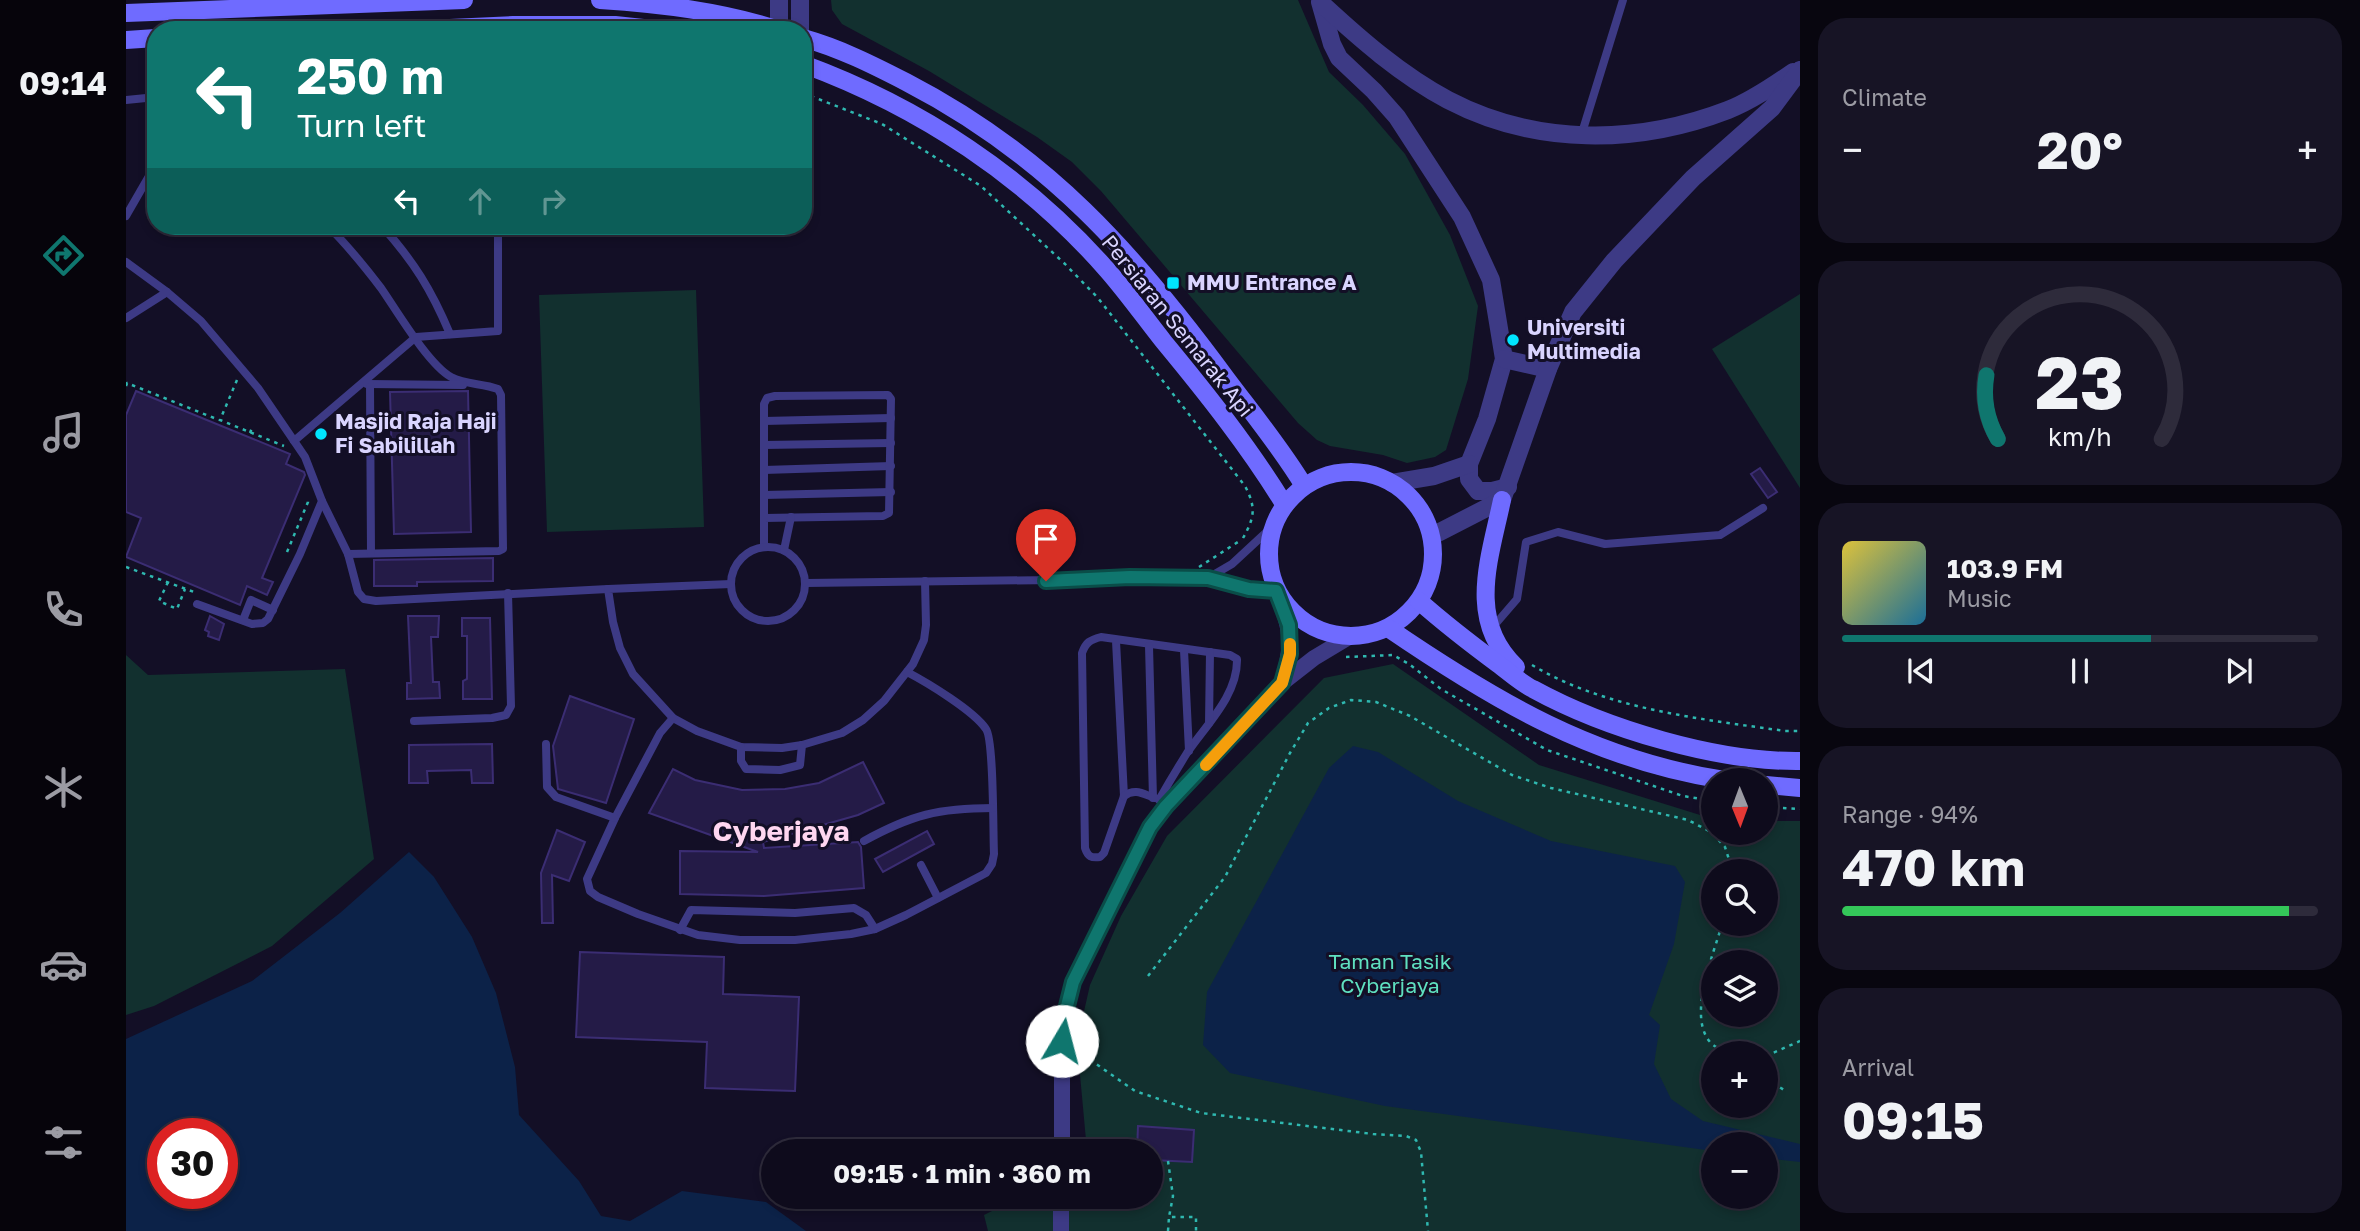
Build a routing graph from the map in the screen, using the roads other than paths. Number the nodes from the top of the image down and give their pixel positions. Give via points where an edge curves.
1 (464, 0) edge
2 (600, 0) edge
3 (779, 0) edge
4 (800, 0) edge
5 (1623, 0) edge
6 (1320, 1) edge
7 (281, 3) edge
8 (322, 3) edge
9 (126, 13) edge
10 (748, 21) edge
11 (779, 21) edge
12 (800, 21) edge
13 (147, 39) edge
14 (126, 40) edge
15 (812, 42) edge
16 (1364, 42) junction
17 (812, 68) edge
18 (1350, 69) junction
19 (1800, 69) edge
20 (147, 98) edge
21 (126, 100) edge
22 (1730, 110) junction
23 (1745, 134) junction
24 (1581, 136) junction
25 (147, 180) edge
26 (126, 216) edge
27 (336, 235) edge
28 (390, 235) edge
29 (498, 235) edge
30 (126, 262) edge
31 (167, 292) junction
32 (126, 318) edge
33 (450, 334) junction
34 (416, 337) junction
35 (1504, 359) junction
36 (1548, 369) junction
37 (366, 384) junction
38 (470, 385) junction
39 (891, 418) junction
40 (764, 421) junction
41 (891, 443) junction
42 (292, 445) junction
43 (764, 445) junction
44 (1469, 464) junction
45 (891, 466) junction
46 (764, 470) junction
47 (1392, 482) junction
48 (1304, 486) junction
49 (891, 492) junction
50 (1505, 493) junction
51 (764, 495) junction
52 (322, 501) junction
53 (1284, 504) junction
54 (1763, 508) dead end
55 (792, 517) junction
56 (764, 518) junction
57 (1273, 526) junction
58 (1432, 536) junction
59 (764, 547) junction
60 (784, 550) junction
61 (371, 553) junction
62 (348, 554) junction
63 (1208, 578) junction
64 (925, 581) junction
65 (806, 583) junction
66 (731, 584) junction
67 (608, 589) junction
68 (508, 593) junction
69 (1278, 594) junction
70 (1419, 601) junction
71 (197, 604) dead end
72 (274, 610) junction
73 (243, 620) junction
74 (1388, 628) junction
75 (1490, 631) junction
76 (1349, 637) junction
77 (1116, 641) junction
78 (1149, 646) junction
79 (1184, 650) junction
80 (1210, 652) junction
81 (907, 672) junction
82 (1282, 683) junction
83 (1555, 700) junction
84 (673, 718) junction
85 (415, 721) dead end
86 (1209, 724) junction
87 (546, 744) dead end
88 (802, 745) junction
89 (741, 747) junction
90 (1189, 751) junction
91 (1800, 761) edge
92 (1701, 775) edge
93 (1778, 786) edge
94 (1800, 788) edge
95 (1124, 796) junction
96 (1159, 801) junction
97 (993, 808) junction
98 (615, 818) junction
99 (864, 841) dead end
100 (920, 865) dead end
101 (938, 898) junction
102 (875, 929) junction
103 (680, 930) junction
104 (1062, 1139) edge
105 (1061, 1223) edge
106 (1070, 1231) edge

1 - 8 main road
2 - 10 main road
3 - 11 street
4 - 12 street
5 - 24 lane
6 - 16 street
6 - 18 street via 1332,44
7 - 8 main road
7 - 9 main road
13 - 14 main road
15 - 48 main road, Persiaran Semarak Api via 891,74 963,113 1017,150 1080,204 1175,309
16 - 18 street via 1353,52
16 - 24 street via 1448,100 1482,115 1516,127
17 - 53 main road, Persiaran Semarak Api via 860,87 981,156 1058,220 1107,270 1188,371
18 - 35 street via 1397,117 1462,217 1491,280
19 - 22 street
19 - 23 street via 1772,108
20 - 21 lane
22 - 23 street via 1740,117
22 - 24 street via 1651,133
23 - 36 street via 1692,178 1614,261 1573,312
25 - 26 lane
27 - 34 lane
28 - 33 lane via 434,296
29 - 33 lane via 498,331
30 - 31 lane
31 - 32 lane
31 - 42 lane via 209,330 258,388
33 - 34 lane
34 - 37 lane
34 - 38 lane via 449,376
35 - 36 street
35 - 44 street
36 - 50 street
37 - 38 lane
37 - 42 lane
37 - 61 lane
38 - 61 lane via 491,386 501,395 503,550
39 - 40 lane
39 - 40 lane via 888,395 775,396 764,404
39 - 41 lane
40 - 43 lane
41 - 43 lane
41 - 45 lane
42 - 52 lane via 305,457
43 - 46 lane
44 - 47 street via 1434,476
44 - 50 street via 1469,479 1478,491
45 - 46 lane
45 - 49 lane
46 - 51 lane
47 - 48 main road via 1348,472 1325,475
47 - 58 main road via 1417,505
48 - 53 main road
49 - 51 lane
49 - 55 lane via 890,513 883,516
50 - 58 street
50 - 75 main road via 1486,582
51 - 56 lane
52 - 62 lane
52 - 72 lane
53 - 57 main road
54 - 75 lane via 1720,536 1605,544 1558,532 1526,542 1517,599
55 - 56 lane
55 - 60 lane
56 - 59 lane
57 - 63 lane via 1232,564
57 - 69 main road via 1268,559
58 - 70 main road via 1430,581
59 - 60 lane
59 - 66 lane via 740,559
60 - 65 lane via 800,564
61 - 62 lane
62 - 68 lane via 364,599
63 - 64 lane
63 - 69 lane
64 - 65 lane
64 - 81 lane via 924,640
65 - 66 lane via 797,607 775,620 750,616 740,608
66 - 67 lane
67 - 68 lane
67 - 84 lane via 620,648 633,674
68 - 85 lane via 511,706 506,715
69 - 76 main road via 1309,626
69 - 82 street via 1289,625 1290,645
70 - 74 main road
70 - 83 main road via 1454,632
71 - 73 lane
72 - 73 lane via 263,623
72 - 73 lane via 251,600
74 - 76 main road
74 - 92 main road via 1459,677 1549,726 1622,756
75 - 83 main road via 1507,659
76 - 82 street
77 - 78 lane
77 - 95 lane
77 - 95 lane via 1090,640 1082,653 1087,855 1100,858 1104,853
78 - 79 lane
78 - 96 lane
79 - 80 lane
79 - 90 lane
80 - 86 lane
80 - 86 lane via 1230,655 1237,659 1237,667 1228,694
81 - 88 lane via 863,720 842,733
81 - 97 lane via 970,713 987,730
82 - 96 street
83 - 91 main road via 1667,741
84 - 89 lane
84 - 98 lane via 660,733
86 - 90 lane
87 - 98 lane via 547,787 556,797
88 - 89 lane
88 - 89 lane via 800,765 780,770 746,769
90 - 96 lane
93 - 94 main road
95 - 96 lane via 1138,791
96 - 104 street via 1073,982 1062,1033
97 - 99 lane via 930,812
97 - 101 lane via 992,864 986,873
98 - 103 lane via 587,879 590,891
100 - 101 lane
101 - 102 lane
102 - 103 lane via 795,940 740,940
102 - 103 lane via 866,915 854,908 795,913 691,910
105 - 106 lane

